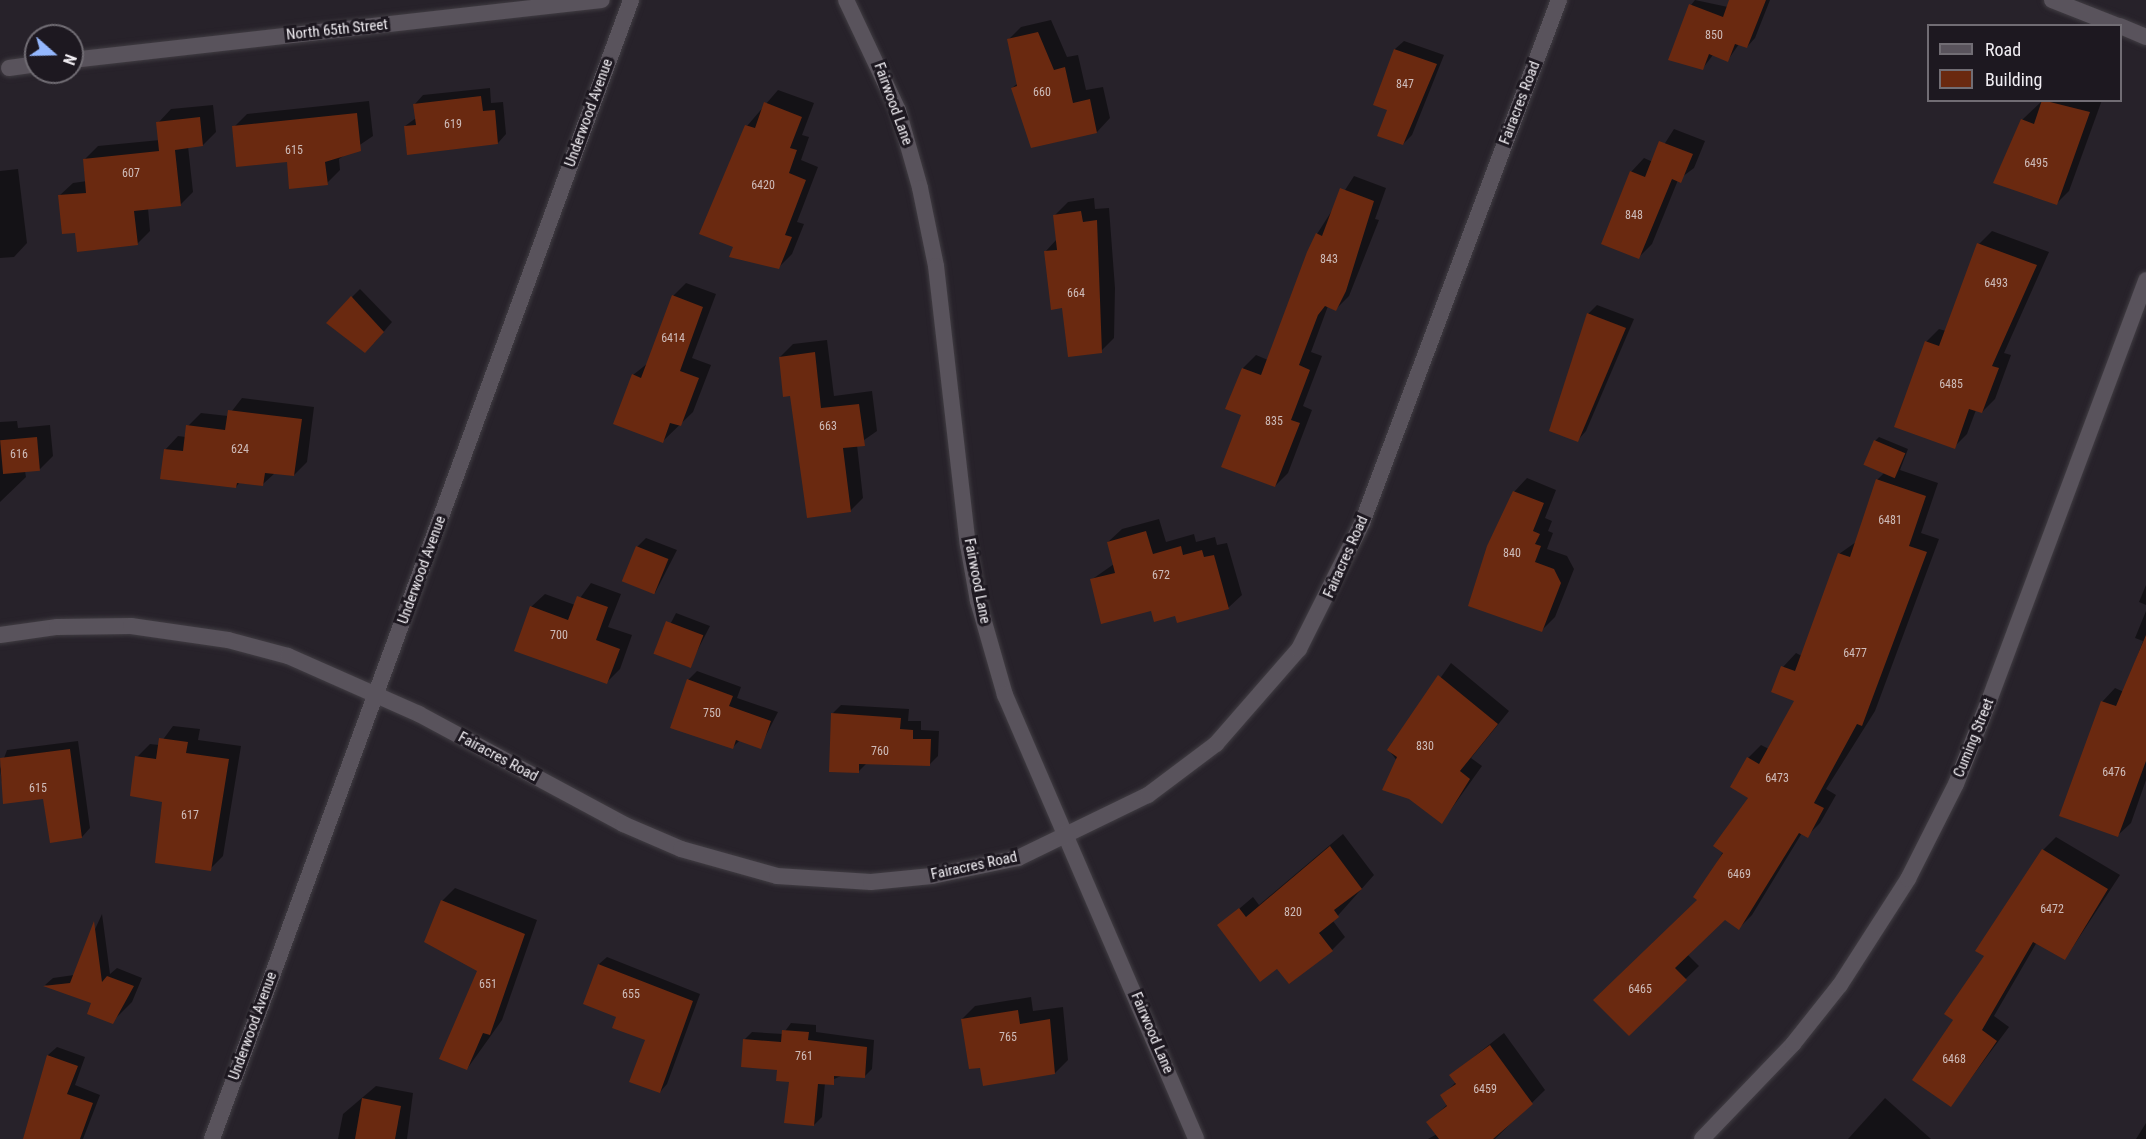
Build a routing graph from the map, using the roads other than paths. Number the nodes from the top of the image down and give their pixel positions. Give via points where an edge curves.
1 (602, 0) edge
2 (631, 0) edge
3 (846, 0) edge
4 (1559, 0) edge
5 (2052, 0) edge
6 (2115, 24) edge
7 (2122, 27) edge
8 (2146, 37) edge
9 (84, 59) edge
10 (24, 66) edge
11 (9, 68) dead end
12 (2146, 280) edge
13 (0, 635) edge
14 (376, 694) junction
15 (1068, 836) junction
16 (212, 1139) edge
17 (1196, 1139) edge
18 (1702, 1139) edge

1 - 9 street, North 65th Street
2 - 14 street, Underwood Avenue
3 - 15 street, Fairwood Lane via 898,110 920,188 936,266 978,601 1005,695
4 - 15 street, Fairacres Road via 1362,523 1324,609 1275,681 1216,744 1148,795
5 - 6 street
7 - 8 street
10 - 11 street
12 - 18 street, Cuming Street via 1964,762 1908,879 1840,985 1794,1044
13 - 14 street, Fairacres Road via 57,627 177,631 288,656
14 - 15 street, Fairacres Road via 622,824 681,849 777,876 871,882 932,876 1018,858
14 - 16 street, Underwood Avenue
15 - 17 street, Fairwood Lane

